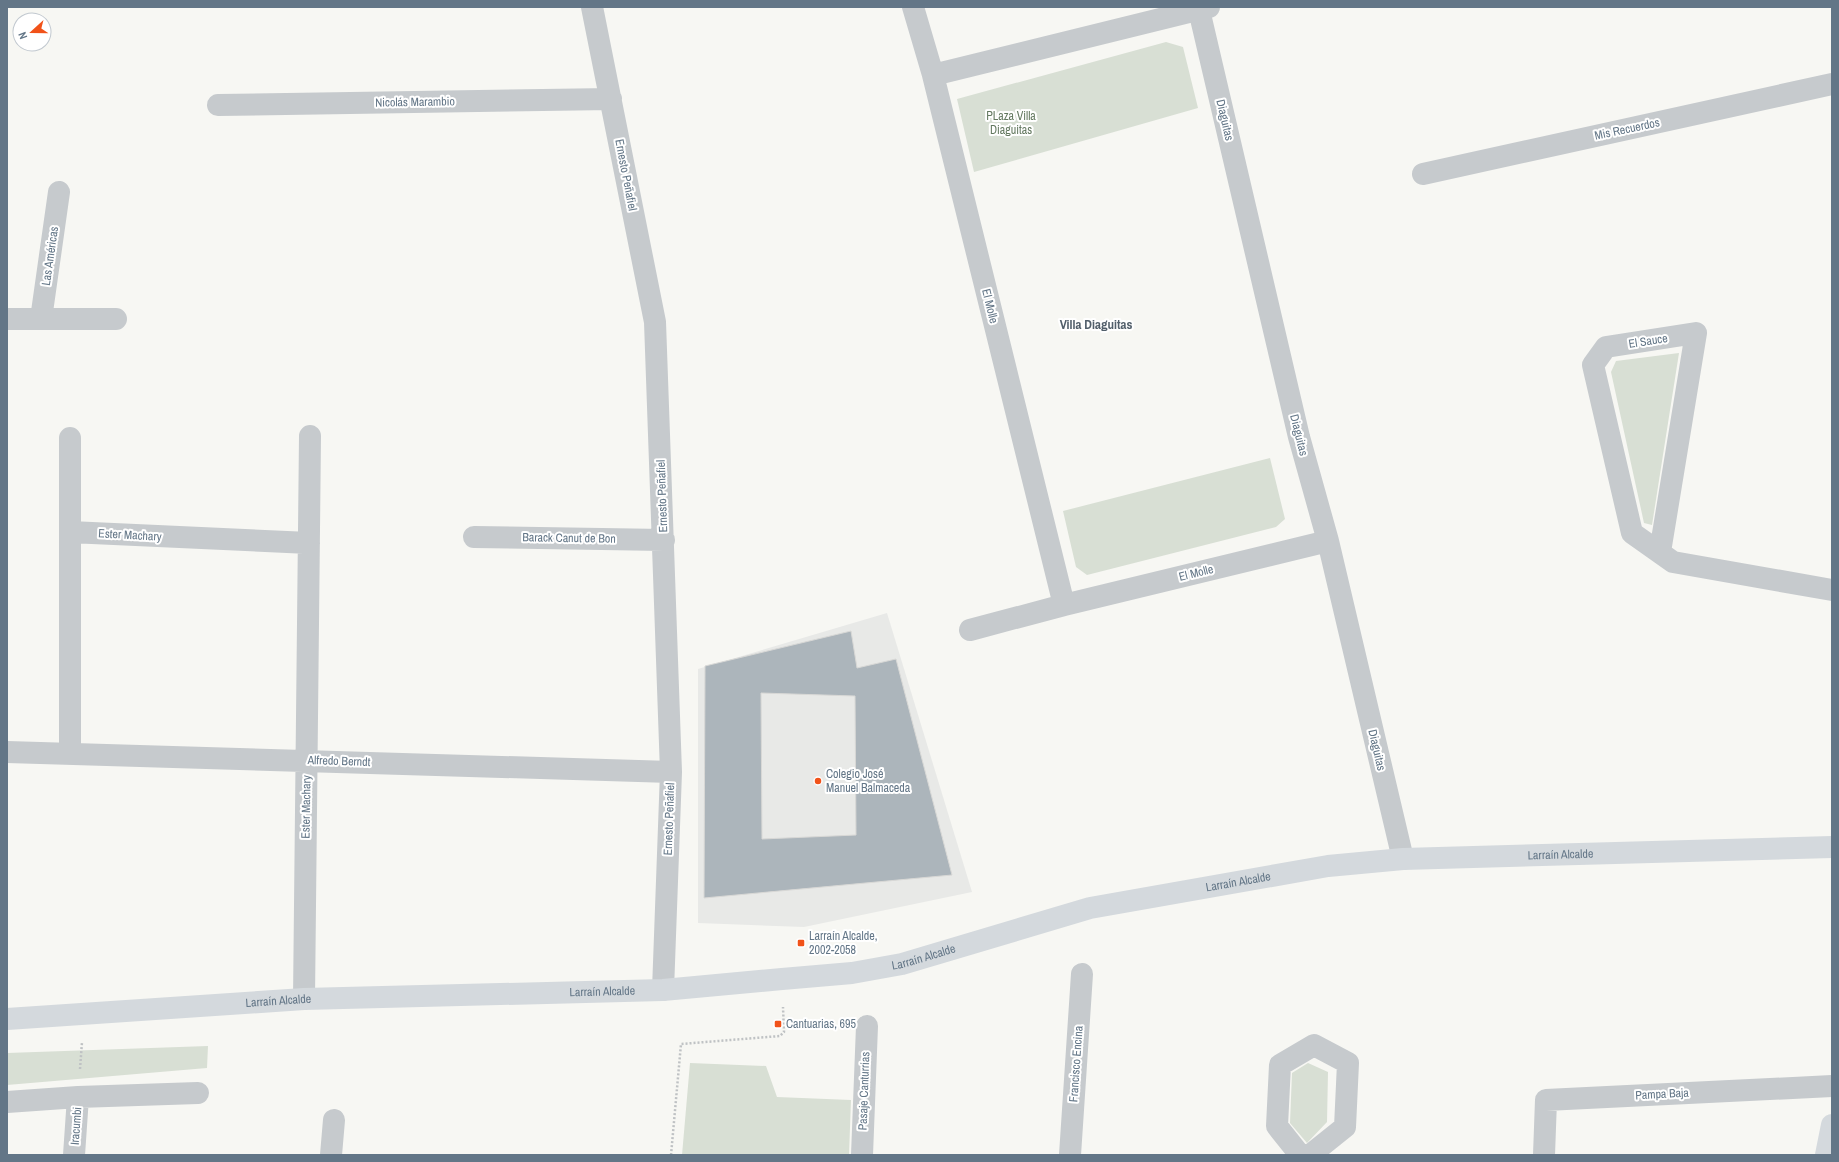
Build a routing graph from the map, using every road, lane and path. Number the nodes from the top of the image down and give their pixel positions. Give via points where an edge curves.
1 (592, 7) edge
2 (913, 7) edge
3 (1204, 9) edge
4 (933, 75) junction
5 (1832, 84) edge
6 (612, 99) junction
7 (218, 105) dead end
8 (1423, 174) dead end
9 (59, 192) dead end
10 (7, 319) edge
11 (41, 319) junction
12 (116, 319) dead end
13 (310, 436) dead end
14 (70, 438) dead end
15 (70, 532) junction
16 (474, 537) dead end
17 (664, 540) junction
18 (1328, 541) junction
19 (309, 543) junction
20 (1660, 552) junction
21 (1832, 590) edge
22 (1064, 605) junction
23 (970, 630) dead end
24 (7, 752) edge
25 (70, 754) junction
26 (307, 760) junction
27 (671, 772) junction
28 (1832, 846) edge
29 (1403, 859) junction
30 (1082, 974) dead end
31 (782, 979) junction
32 (663, 990) junction
33 (304, 1000) junction
34 (85, 1014) junction
35 (7, 1019) edge
36 (867, 1026) dead end
37 (1832, 1086) edge
38 (198, 1093) dead end
39 (78, 1097) junction
40 (7, 1102) edge
41 (334, 1120) dead end
42 (1832, 1125) edge
43 (74, 1155) edge
44 (331, 1155) edge
45 (671, 1155) edge
46 (862, 1155) edge
47 (1070, 1155) edge
48 (1300, 1155) edge
49 (1310, 1155) edge
50 (1544, 1155) edge
51 (1826, 1155) edge

1 - 6 street, Ernesto Peñafiel
2 - 4 street, El Molle
3 - 4 street, Diaguitas
3 - 18 street, Diaguitas via 1297,429
4 - 22 street, El Molle
5 - 8 street, Mis Recuerdos
6 - 7 street, Nicolás Marambio
6 - 17 street, Ernesto Peñafiel via 655,322
9 - 11 street, Las Américas
10 - 11 street
11 - 12 street
13 - 19 street, Ester Machary
14 - 15 street
15 - 19 street, Ester Machary
15 - 25 street
16 - 17 street, Barack Canut de Bon
17 - 27 street, Ernesto Peñafiel
18 - 22 street, El Molle
18 - 29 street, Diaguitas
19 - 26 street, Ester Machary
20 - 20 street, El Sauce via 1692,357 1696,333 1606,347 1593,365 1632,534
20 - 21 street, El Sauce via 1673,562
22 - 23 street, El Molle
24 - 25 street, Alfredo Berndt
25 - 26 street, Alfredo Berndt
26 - 27 street, Alfredo Berndt
26 - 33 street, Ester Machary
27 - 32 street, Ernesto Peñafiel
28 - 29 street, Larraín Alcalde
29 - 31 street, Larraín Alcalde via 1328,866 1090,908 902,964 852,973
30 - 47 street, Francisco Encina
31 - 32 street, Larraín Alcalde
31 - 45 path via 784,1032 780,1036 681,1044
32 - 33 street, Larraín Alcalde
33 - 34 street, Larraín Alcalde
34 - 35 street, Larraín Alcalde
34 - 39 path
36 - 46 street, Pasaje Canturrias
37 - 50 street, Pampa Baja via 1546,1100
38 - 39 street
39 - 40 street
39 - 43 street, Iracumbi
41 - 44 street
42 - 51 street
48 - 49 street via 1277,1126 1280,1065 1314,1045 1348,1063 1344,1127

